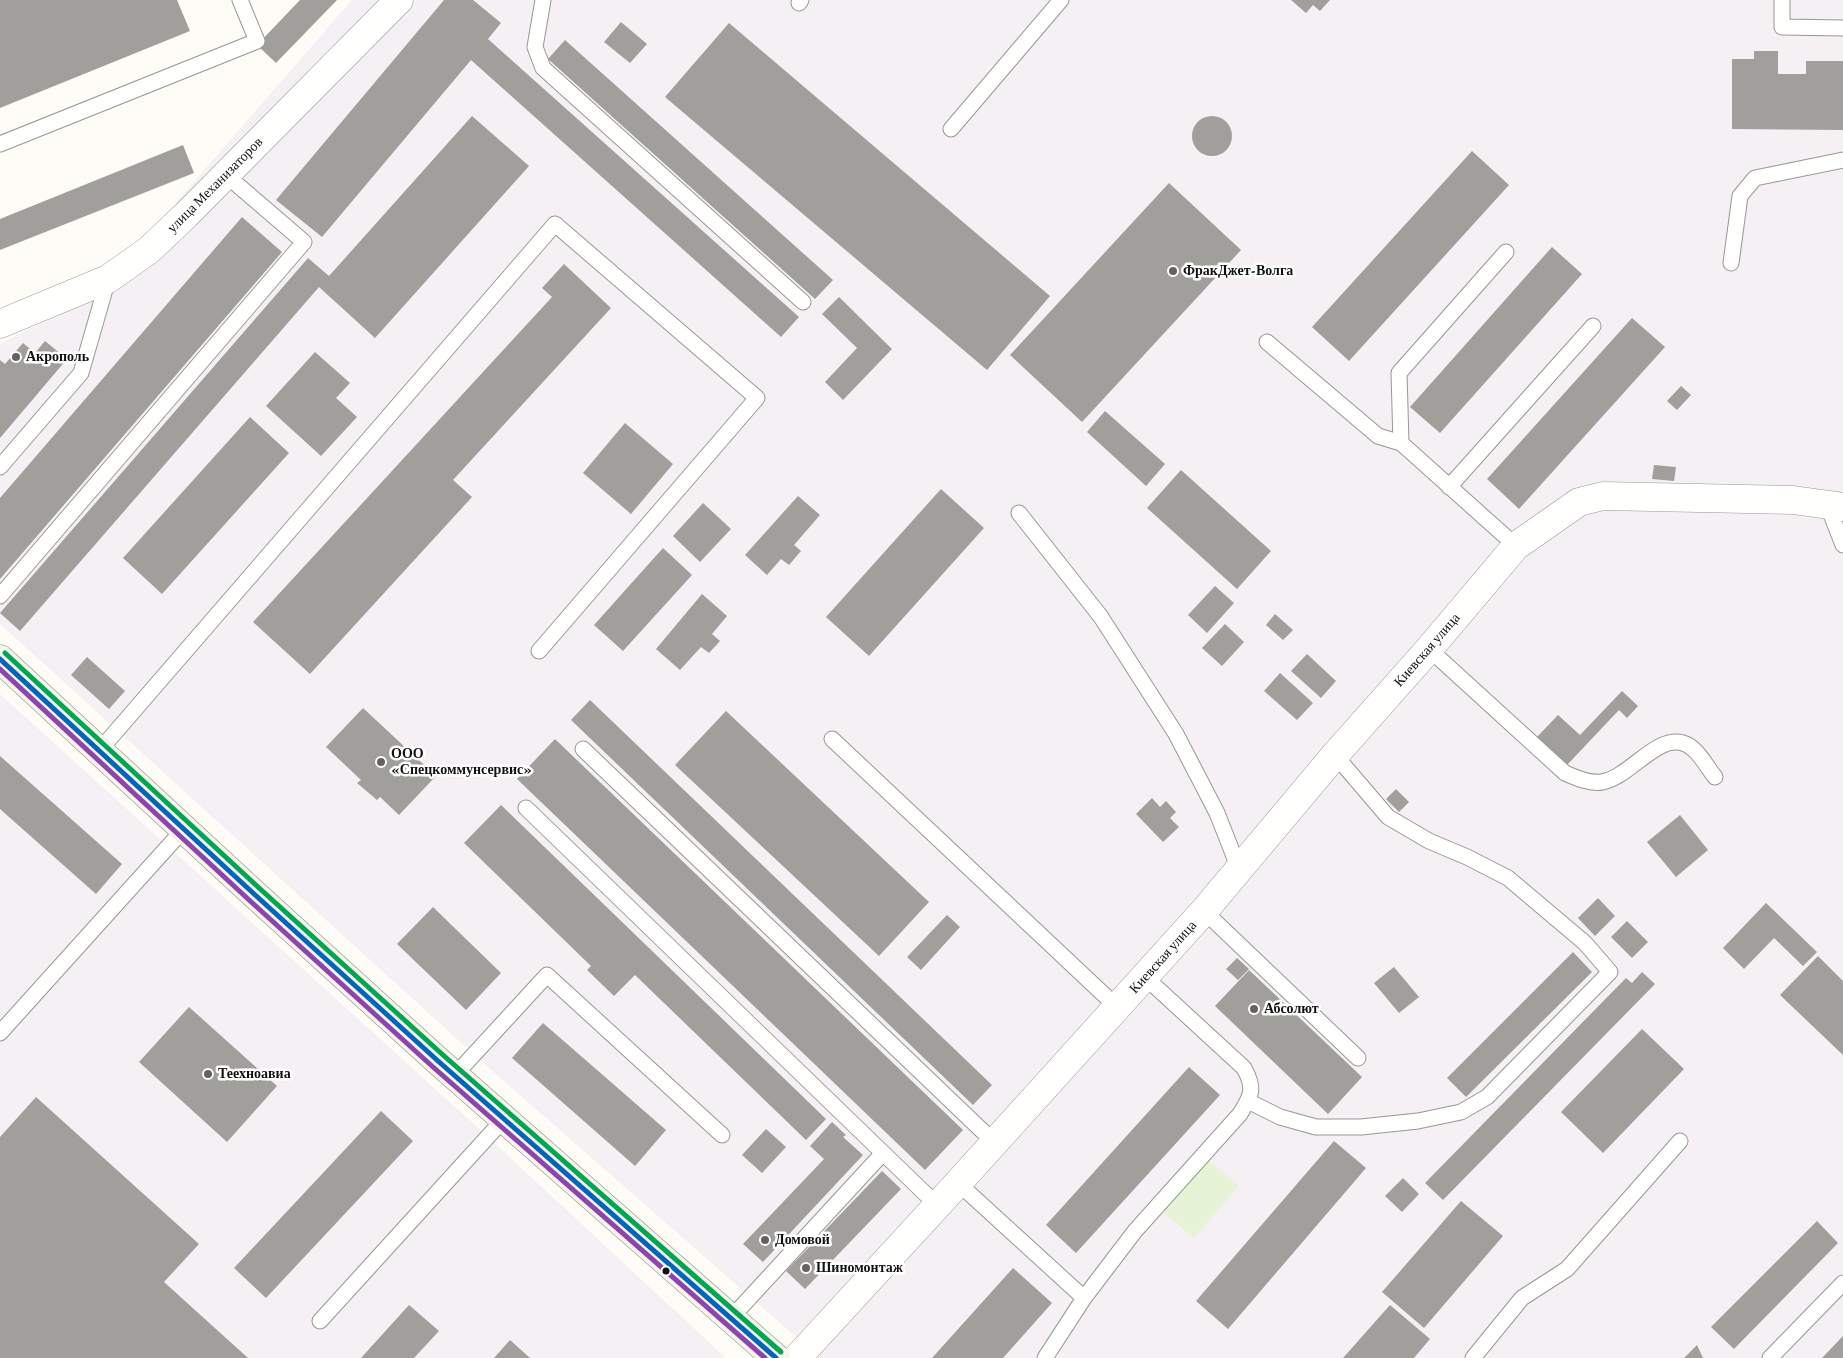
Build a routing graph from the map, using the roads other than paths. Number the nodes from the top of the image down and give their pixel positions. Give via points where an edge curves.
1 (240, 0) edge
2 (399, 0) edge
3 (543, 0) edge
4 (1061, 0) edge
5 (1782, 0) edge
6 (1843, 28) edge
7 (951, 129) dead end
8 (0, 144) edge
9 (1843, 160) edge
10 (226, 175) junction
11 (1506, 252) dead end
12 (1731, 263) dead end
13 (108, 279) junction
14 (803, 302) dead end
15 (0, 324) edge
16 (1593, 326) dead end
17 (1267, 342) dead end
18 (1401, 443) junction
19 (0, 467) edge
20 (1450, 487) junction
21 (1835, 506) edge
22 (1019, 513) dead end
23 (1843, 545) edge
24 (1516, 546) junction
25 (0, 596) edge
26 (1429, 649) junction
27 (538, 651) dead end
28 (0, 659) edge
29 (832, 740) dead end
30 (583, 749) dead end
31 (99, 751) junction
32 (1335, 754) junction
33 (1715, 776) dead end
34 (526, 808) dead end
35 (184, 829) junction
36 (1239, 869) junction
37 (1204, 911) junction
38 (1145, 977) junction
39 (1117, 1007) junction
40 (0, 1033) edge
41 (1358, 1058) dead end
42 (455, 1076) junction
43 (1248, 1101) junction
44 (504, 1119) junction
45 (722, 1135) dead end
46 (1680, 1141) dead end
47 (995, 1143) junction
48 (883, 1153) junction
49 (958, 1183) junction
50 (938, 1206) junction
51 (1843, 1283) edge
52 (1084, 1298) junction
53 (731, 1318) junction
54 (320, 1321) dead end
55 (776, 1358) edge
56 (797, 1358) edge
57 (1045, 1358) edge
58 (1472, 1358) edge
59 (1770, 1358) edge

1 - 8 lane via 257,41
2 - 10 street, улица Механизаторов
3 - 14 lane via 535,46 543,68
4 - 7 lane
5 - 6 lane via 1782,27
9 - 12 lane via 1755,178 1740,196
10 - 13 street, улица Механизаторов via 149,250
10 - 25 lane via 304,242
11 - 18 lane via 1399,373
13 - 15 street, улица Механизаторов
13 - 19 lane via 81,372
16 - 20 lane
17 - 18 lane via 1378,436
18 - 20 lane
20 - 24 lane
21 - 23 lane
21 - 24 street, Киевская улица via 1793,500 1603,496 1579,502
22 - 36 lane via 1101,617 1176,734 1217,813
24 - 26 street, Киевская улица
26 - 32 street, Киевская улица
26 - 33 lane via 1565,774 1601,782 1619,777 1670,742 1684,743 1695,751
27 - 31 lane via 757,398 555,224
28 - 31 main road
29 - 39 lane
30 - 47 lane
31 - 35 main road
32 - 36 street, Киевская улица
32 - 43 lane via 1388,817 1429,841 1508,878 1584,943 1610,972 1487,1097 1461,1112 1418,1121 1361,1127 1316,1127 1280,1117
34 - 48 lane
35 - 40 lane
35 - 42 main road
36 - 37 street, Киевская улица
37 - 38 street, Киевская улица
37 - 41 lane
38 - 39 street, Киевская улица
38 - 43 lane via 1244,1068 1252,1090
39 - 47 street, Киевская улица
42 - 44 main road
42 - 45 lane via 547,975
43 - 52 lane via 1136,1231
44 - 53 main road
44 - 54 lane
46 - 58 lane via 1567,1269 1522,1298
47 - 49 street, Киевская улица
48 - 50 lane
48 - 53 lane
49 - 50 street, Киевская улица
49 - 52 lane
50 - 56 street, Киевская улица
51 - 59 lane
52 - 57 lane
53 - 55 main road

